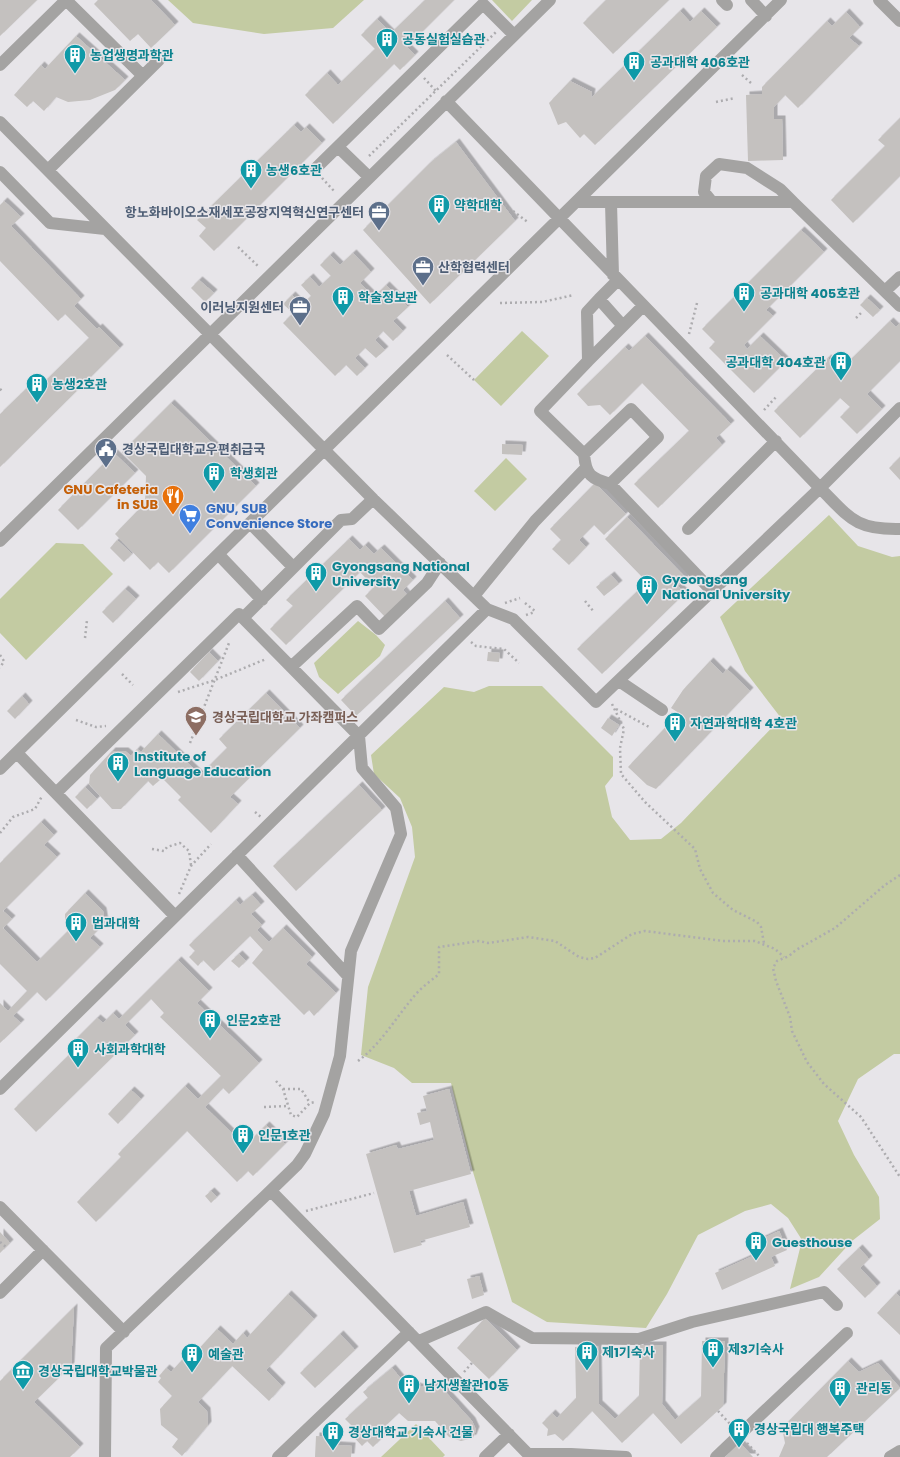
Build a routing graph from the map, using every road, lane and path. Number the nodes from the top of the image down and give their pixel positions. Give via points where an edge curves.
1 (66, 0) edge
2 (550, 0) edge
3 (751, 0) edge
4 (781, 0) edge
5 (879, 0) edge
6 (766, 16) junction
7 (900, 21) edge
8 (504, 25) junction
9 (514, 35) junction
10 (159, 60) dead end
11 (0, 65) edge
12 (416, 70) junction
13 (742, 75) dead end
14 (143, 76) junction
15 (751, 83) dead end
16 (436, 91) junction
17 (735, 98) dead end
18 (446, 101) junction
19 (716, 102) dead end
20 (0, 122) edge
21 (338, 147) junction
22 (369, 156) dead end
23 (48, 170) junction
24 (314, 170) joint
25 (0, 172) edge
26 (369, 177) junction
27 (334, 190) dead end
28 (501, 202) dead end
29 (577, 202) junction
30 (712, 202) junction
31 (793, 202) junction
32 (611, 203) junction
33 (559, 219) junction
34 (530, 223) dead end
35 (105, 229) junction
36 (238, 246) dead end
37 (258, 266) dead end
38 (900, 277) edge
39 (616, 278) junction
40 (886, 291) junction
41 (574, 295) dead end
42 (599, 299) junction
43 (500, 303) dead end
44 (698, 303) dead end
45 (643, 306) junction
46 (900, 306) edge
47 (861, 313) dead end
48 (856, 318) dead end
49 (623, 326) junction
50 (209, 334) junction
51 (690, 334) dead end
52 (447, 355) dead end
53 (588, 361) junction
54 (474, 380) dead end
55 (0, 389) edge
56 (3, 392) dead end
57 (778, 396) dead end
58 (900, 408) edge
59 (764, 410) dead end
60 (776, 441) junction
61 (113, 448) dead end
62 (324, 450) junction
63 (584, 454) junction
64 (129, 464) dead end
65 (585, 470) junction
66 (610, 484) junction
67 (820, 488) junction
68 (373, 499) junction
69 (251, 524) junction
70 (688, 529) dead end
71 (900, 529) edge
72 (0, 542) edge
73 (219, 555) junction
74 (440, 563) junction
75 (293, 567) junction
76 (713, 592) junction
77 (474, 596) junction
78 (262, 600) junction
79 (585, 601) dead end
80 (525, 603) dead end
81 (487, 609) junction
82 (535, 612) dead end
83 (594, 612) dead end
84 (243, 618) junction
85 (87, 620) dead end
86 (231, 636) dead end
87 (85, 638) dead end
88 (476, 646) dead end
89 (278, 654) junction
90 (0, 655) edge
91 (519, 663) dead end
92 (291, 667) junction
93 (0, 668) edge
94 (122, 674) dead end
95 (215, 680) junction
96 (619, 681) junction
97 (133, 685) dead end
98 (607, 692) junction
99 (171, 694) dead end
100 (615, 709) junction
101 (662, 710) dead end
102 (76, 720) dead end
103 (124, 725) junction
104 (649, 727) dead end
105 (359, 736) junction
106 (190, 743) dead end
107 (17, 753) junction
108 (0, 769) edge
109 (52, 789) junction
110 (0, 833) edge
111 (211, 844) dead end
112 (152, 849) dead end
113 (237, 855) junction
114 (191, 866) junction
115 (900, 875) edge
116 (176, 900) dead end
117 (175, 916) junction
118 (765, 944) junction
119 (784, 957) junction
120 (348, 976) junction
121 (358, 1061) dead end
122 (276, 1081) dead end
123 (0, 1089) edge
124 (283, 1089) junction
125 (327, 1101) junction
126 (310, 1103) junction
127 (264, 1106) dead end
128 (288, 1106) junction
129 (900, 1177) edge
130 (271, 1191) junction
131 (374, 1193) dead end
132 (0, 1207) edge
133 (306, 1211) dead end
134 (0, 1242) edge
135 (6, 1247) dead end
136 (43, 1250) junction
137 (0, 1293) edge
138 (837, 1305) dead end
139 (124, 1332) junction
140 (409, 1332) junction
141 (847, 1333) dead end
142 (419, 1341) junction
143 (472, 1363) dead end
144 (462, 1374) dead end
145 (718, 1411) dead end
146 (731, 1425) dead end
147 (509, 1434) junction
148 (740, 1435) junction
149 (900, 1451) edge
150 (105, 1457) edge
151 (278, 1457) edge
152 (485, 1457) edge
153 (626, 1457) edge
154 (716, 1457) edge
155 (760, 1457) edge
156 (890, 1457) edge

1 - 11 street
1 - 14 street
2 - 9 street
3 - 6 street
4 - 6 street
5 - 7 street
6 - 29 street
8 - 9 street
8 - 12 street via 483,4
8 - 16 path
9 - 18 street
10 - 14 street
12 - 16 path
12 - 21 street
13 - 15 path
14 - 23 street
16 - 22 path
17 - 19 path
18 - 26 street
18 - 33 street
20 - 23 street
21 - 24 street
21 - 26 street
23 - 35 street
24 - 27 path
25 - 35 street via 50,223
26 - 50 street
28 - 34 path
29 - 32 street
29 - 33 street
30 - 31 street
30 - 31 street via 704,192 706,176 719,164 747,168 780,189
30 - 32 street
31 - 40 street
32 - 39 street
33 - 39 street
33 - 62 street
35 - 50 street
36 - 37 path
38 - 40 street
39 - 42 street
39 - 45 street
40 - 46 street
41 - 43 path via 542,302
42 - 49 street
42 - 53 street via 587,312
44 - 51 path
45 - 49 street
45 - 60 street
47 - 48 path
49 - 53 street
50 - 62 street
50 - 72 street
52 - 54 path
53 - 63 street via 540,410
55 - 56 path
57 - 59 path
58 - 67 street
60 - 67 street
60 - 70 street
61 - 64 path
62 - 68 street
62 - 69 street
63 - 65 street
63 - 66 street via 631,409 658,437
65 - 66 street via 594,479
65 - 77 street via 535,521
66 - 76 street
67 - 71 street via 853,520 868,528
67 - 76 street
68 - 74 street
68 - 75 street via 352,519 341,520
69 - 73 street
69 - 75 street
73 - 78 street
73 - 107 street
74 - 77 street
74 - 92 street via 427,583 380,629 357,606
75 - 78 street
76 - 96 street
77 - 81 street
78 - 84 street
79 - 83 path
80 - 82 path
81 - 98 street via 513,619 596,702
81 - 105 street
84 - 89 street
84 - 103 street via 239,614
85 - 87 path
86 - 95 path
88 - 91 path via 504,649
89 - 92 street
89 - 95 path
90 - 93 path via 4,661
92 - 105 street
94 - 97 path
95 - 99 path
95 - 106 path
96 - 98 street
96 - 101 street
98 - 100 path
100 - 104 path
100 - 118 path via 624,729 620,748 621,774 645,802 695,849 700,869 713,893 733,910 757,922 761,927
102 - 103 path via 96,727
103 - 109 street
105 - 113 street
105 - 120 street via 362,768 396,808 401,834 351,951
107 - 108 street
107 - 109 street
109 - 110 path via 36,809 13,817
109 - 117 street
111 - 114 path
112 - 114 path via 164,851 167,847 180,843 189,851
113 - 117 street
113 - 120 street
114 - 116 path
115 - 119 path via 835,928
117 - 123 street
118 - 119 path
118 - 121 path via 645,931 632,934 595,958 588,959 579,957 555,941 528,936 440,947 439,974 418,992 386,1034
119 - 129 path via 777,961 773,968 795,1039 824,1084 862,1117
120 - 125 street via 340,1056
122 - 124 path
124 - 126 path via 301,1089
124 - 128 path
125 - 126 path
125 - 130 street via 324,1114 305,1154
126 - 128 path via 297,1117 291,1115
127 - 128 path
130 - 139 street
130 - 140 street
131 - 133 path
132 - 136 street
134 - 135 path
136 - 137 street
136 - 139 street
138 - 142 street via 824,1292 692,1322 638,1339 532,1338 486,1312
139 - 150 street via 106,1348
140 - 142 street
140 - 151 street
141 - 148 street
142 - 147 street
143 - 144 path
145 - 146 path
147 - 152 street
147 - 153 street via 528,1454
148 - 154 street
148 - 155 path
149 - 156 street

